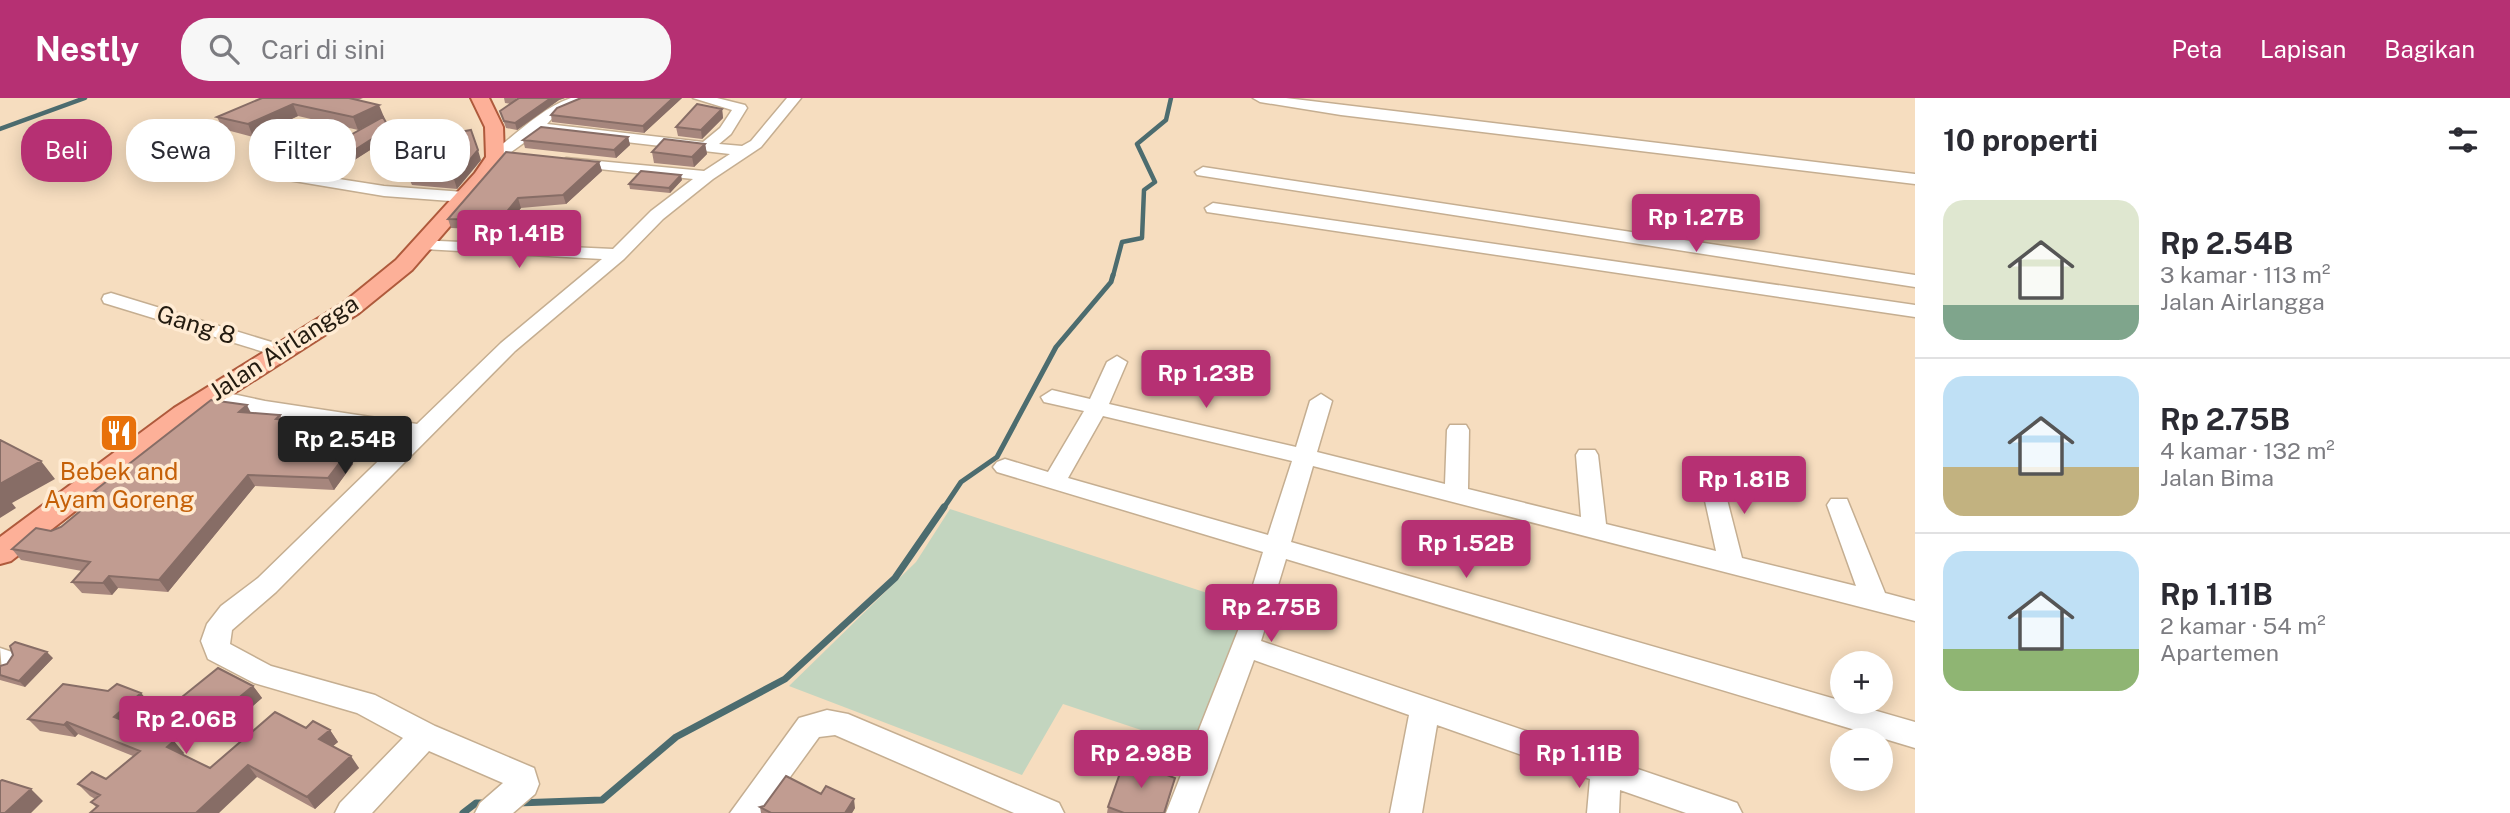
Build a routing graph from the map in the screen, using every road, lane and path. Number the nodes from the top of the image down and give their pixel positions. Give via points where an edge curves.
1 (480, 98) edge
2 (584, 98) edge
3 (700, 98) edge
4 (794, 98) edge
5 (1260, 98) edge
6 (536, 127) junction
7 (708, 145) junction
8 (743, 151) junction
9 (498, 155) junction
10 (529, 156) edge
11 (556, 159) edge
12 (1203, 172) dead end
13 (707, 176) junction
14 (1915, 179) edge
15 (326, 182) edge
16 (464, 197) junction
17 (1373, 198) junction
18 (1213, 208) dead end
19 (1373, 232) junction
20 (1598, 233) junction
21 (424, 244) junction
22 (1672, 244) junction
23 (618, 255) junction
24 (1606, 266) junction
25 (1683, 277) junction
26 (1905, 280) edge
27 (111, 299) dead end
28 (1912, 311) edge
29 (281, 351) junction
30 (1117, 362) dead end
31 (209, 396) junction
32 (1052, 397) dead end
33 (1321, 401) dead end
34 (1097, 407) junction
35 (1458, 430) dead end
36 (424, 432) junction
37 (1587, 455) dead end
38 (1304, 456) junction
39 (1005, 467) dead end
40 (1712, 478) dead end
41 (1054, 482) junction
42 (1456, 495) junction
43 (1839, 505) dead end
44 (1594, 530) junction
45 (1277, 549) junction
46 (0, 553) edge
47 (1731, 564) junction
48 (1875, 601) junction
49 (1915, 611) edge
50 (1245, 646) junction
51 (1425, 709) junction
52 (425, 735) junction
53 (1915, 735) edge
54 (1606, 772) junction
55 (495, 810) edge
56 (351, 813) edge
57 (746, 813) edge
58 (1048, 813) edge
59 (1182, 813) edge
60 (1406, 813) edge
61 (1603, 813) edge
62 (1726, 813) edge

1 - 9 main road via 494,127
2 - 6 street via 552,110
3 - 7 street via 740,108 726,131
4 - 8 street via 766,135
5 - 14 street
6 - 7 street
6 - 9 street
7 - 8 street
8 - 13 street
9 - 10 street
9 - 16 main road, Jalan Airlangga
11 - 13 street
12 - 17 street
13 - 23 street via 657,215
15 - 16 street
16 - 21 main road, Jalan Airlangga
17 - 19 street
17 - 20 street
18 - 19 street
19 - 24 street
20 - 22 street
20 - 24 street
21 - 23 street
21 - 29 main road, Jalan Airlangga via 351,307
22 - 25 street
22 - 26 street
23 - 36 street via 508,347
24 - 25 street
25 - 28 street
26 - 28 street
27 - 29 street, Gang 8
29 - 31 main road, Jalan Airlangga
30 - 34 street
31 - 36 street
31 - 46 main road, Jalan Airlangga
32 - 34 street
33 - 38 street
34 - 38 street
34 - 41 street
35 - 42 street
36 - 52 street via 225,620 214,644 225,656 264,675 365,703
37 - 44 street
38 - 42 street
38 - 45 street
39 - 41 street
40 - 47 street
41 - 45 street
42 - 44 street
43 - 48 street
44 - 47 street
45 - 50 street
45 - 53 street
47 - 48 street
48 - 49 street
50 - 51 street
50 - 59 street
51 - 54 street
51 - 60 street
52 - 55 street via 523,778 524,784
52 - 56 street
54 - 61 street
54 - 62 street
57 - 58 street via 809,727 827,722

